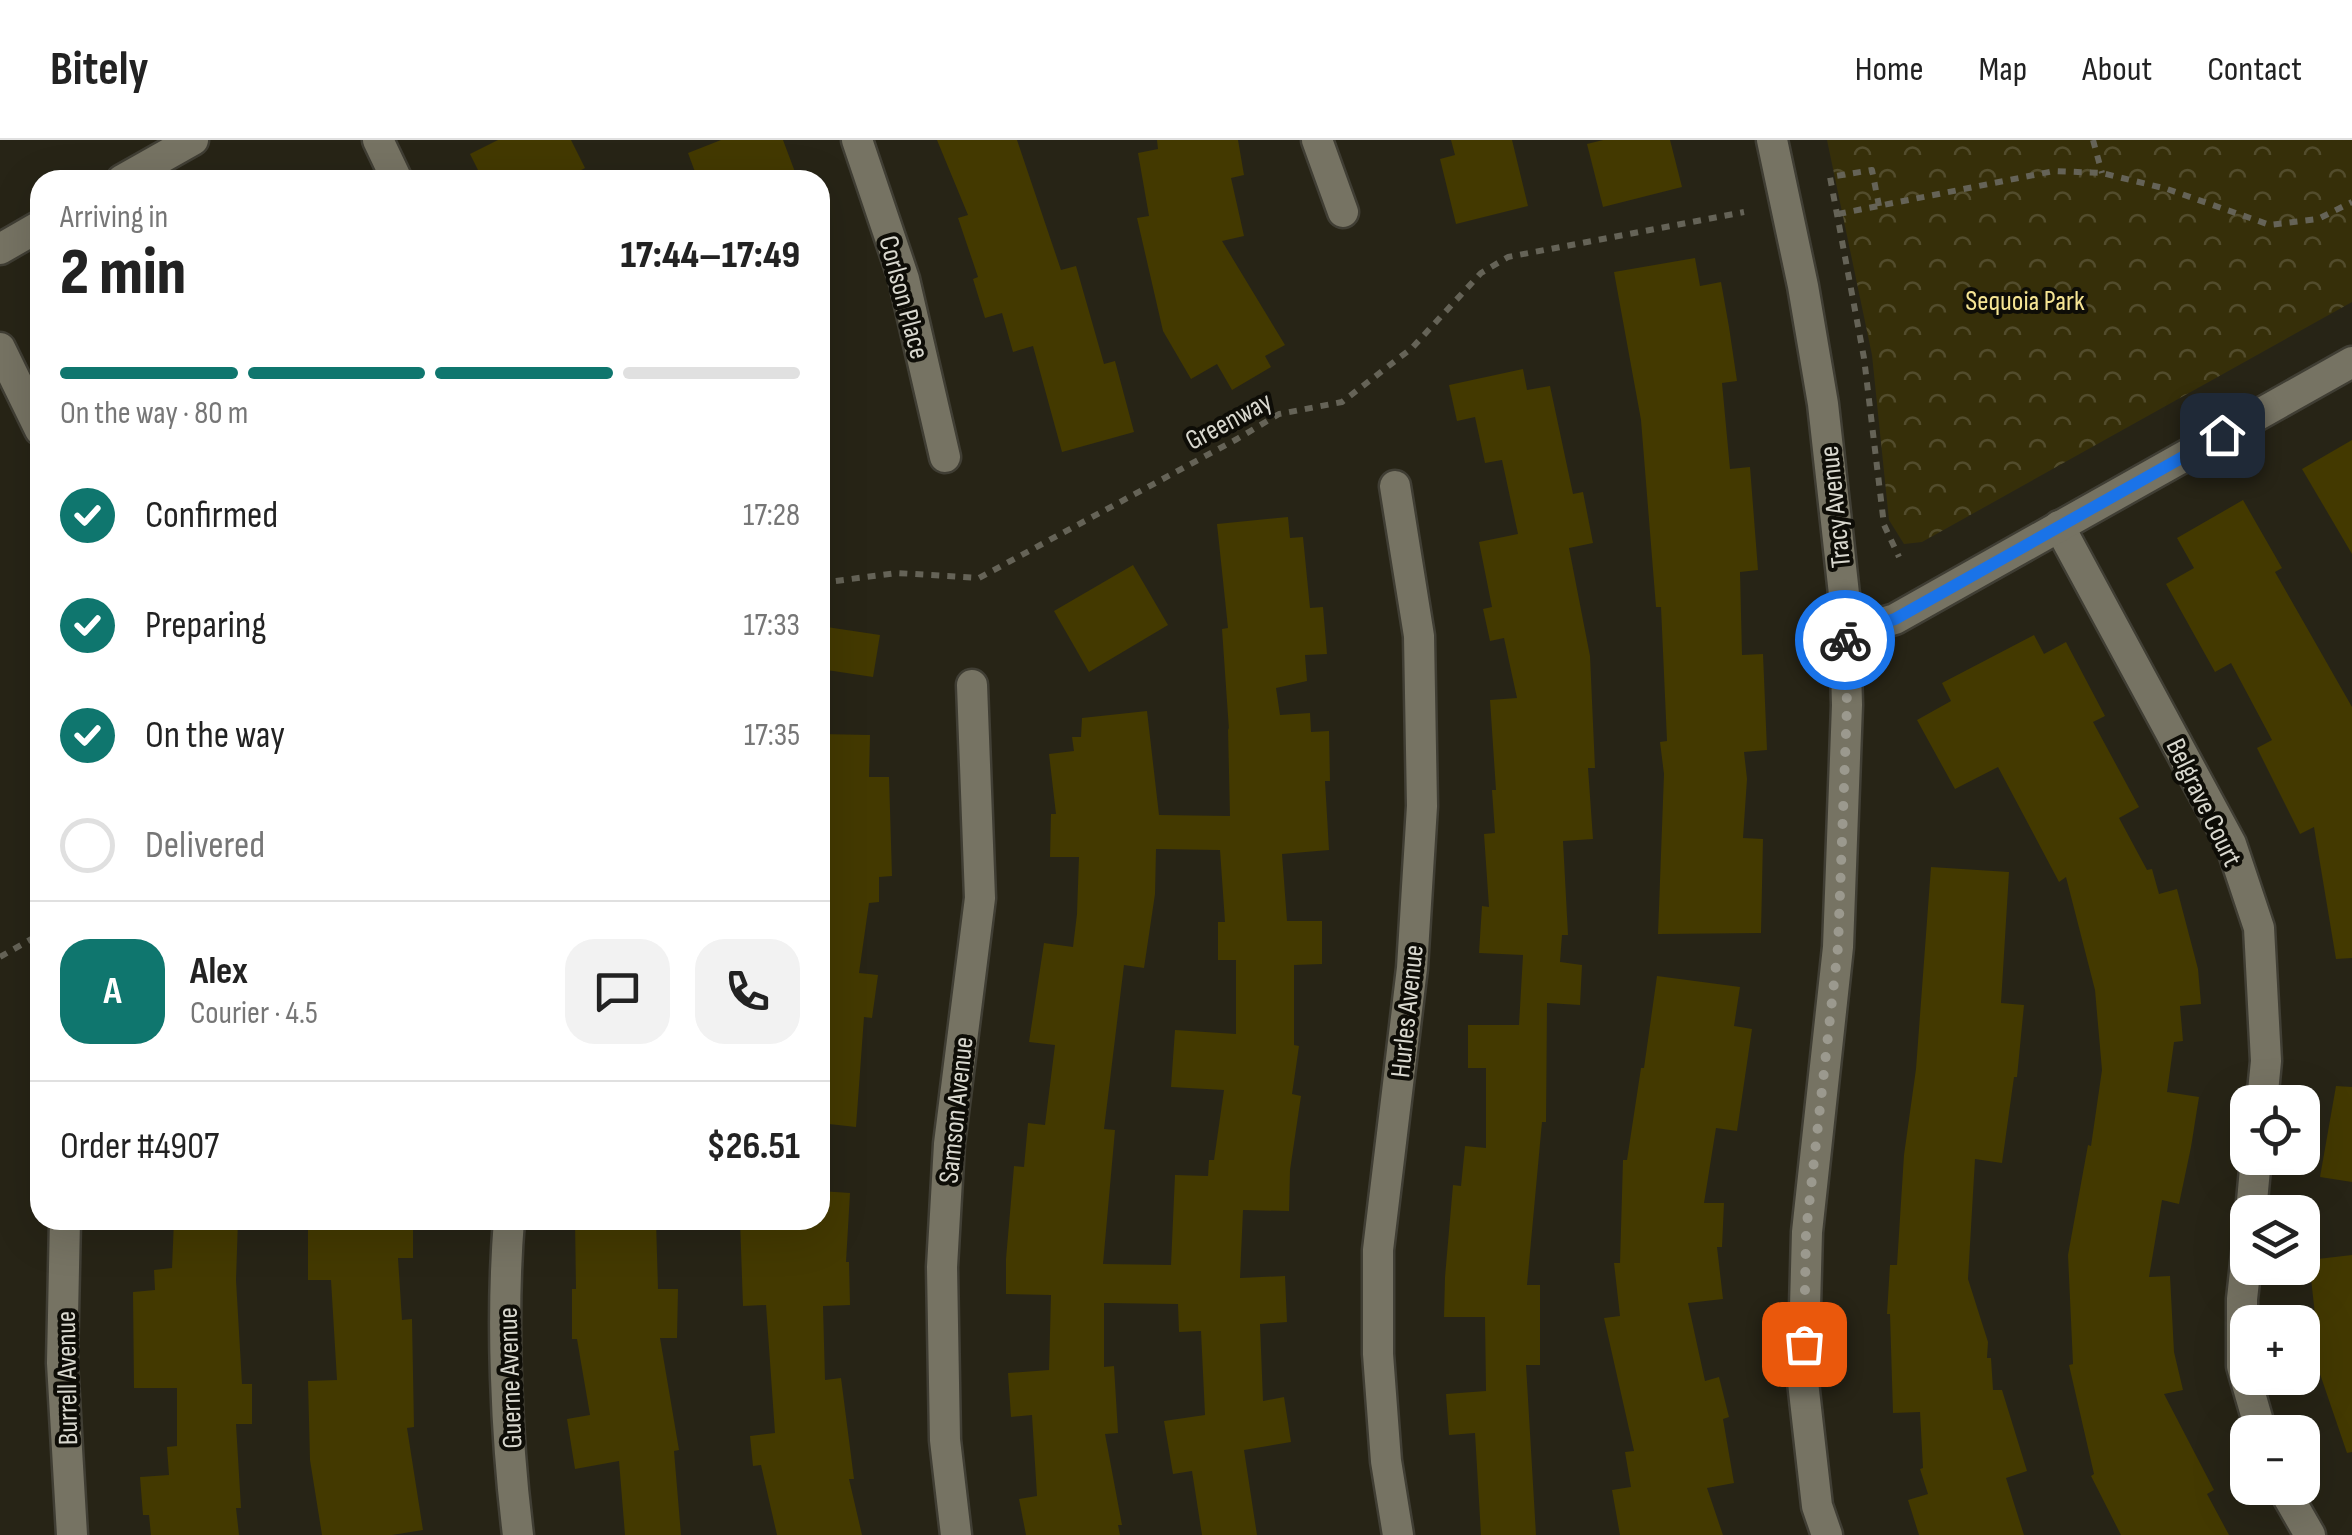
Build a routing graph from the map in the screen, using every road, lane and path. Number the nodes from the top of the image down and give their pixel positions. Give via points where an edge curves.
1 (193, 140) edge
2 (378, 140) edge
3 (857, 140) edge
4 (1317, 140) edge
5 (1772, 140) edge
6 (2093, 140) edge
7 (140, 170) edge
8 (393, 170) edge
9 (2102, 173) junction
10 (2352, 202) edge
11 (1880, 206) junction
12 (1344, 212) dead end
13 (1744, 212) dead end
14 (1838, 214) junction
15 (30, 232) edge
16 (0, 249) edge
17 (0, 348) edge
18 (2352, 362) edge
19 (30, 410) edge
20 (945, 457) dead end
21 (1394, 486) dead end
22 (2059, 526) junction
23 (1899, 558) dead end
24 (830, 583) edge
25 (1845, 634) junction
26 (972, 685) dead end
27 (30, 940) edge
28 (0, 958) edge
29 (2264, 1085) edge
30 (65, 1230) edge
31 (508, 1230) edge
32 (2244, 1285) edge
33 (2255, 1415) edge
34 (2293, 1505) edge
35 (72, 1535) edge
36 (518, 1535) edge
37 (956, 1535) edge
38 (1398, 1535) edge
39 (1827, 1535) edge
40 (2310, 1535) edge

1 - 7 street
2 - 8 street
3 - 20 street, Corlson Place via 904,279
4 - 12 street
5 - 25 street, Tracy Avenue via 1823,404
6 - 9 path
9 - 10 path via 2270,226 2318,220
9 - 11 path via 2054,172
11 - 14 path
11 - 14 path via 1872,170 1830,176
13 - 24 path, Greenway via 1508,257 1481,273 1412,348 1342,402 1267,418 979,578 897,574
14 - 23 path via 1884,525
15 - 16 street
17 - 19 street
18 - 22 street
21 - 38 street, Hurles Avenue via 1419,636 1422,806 1412,968 1378,1250 1380,1390
22 - 25 street via 1895,619
22 - 29 street, Belgrave Court via 2230,844 2258,928
25 - 39 street, Tracy Avenue via 1838,947 1806,1232 1803,1382 1817,1506
26 - 37 street, Samson Avenue via 980,898 949,1144 942,1267 946,1440
27 - 28 path
30 - 35 street, Burrell Avenue via 62,1364
31 - 36 street, Guerne Avenue via 511,1481
32 - 33 street via 2242,1366
34 - 40 street

